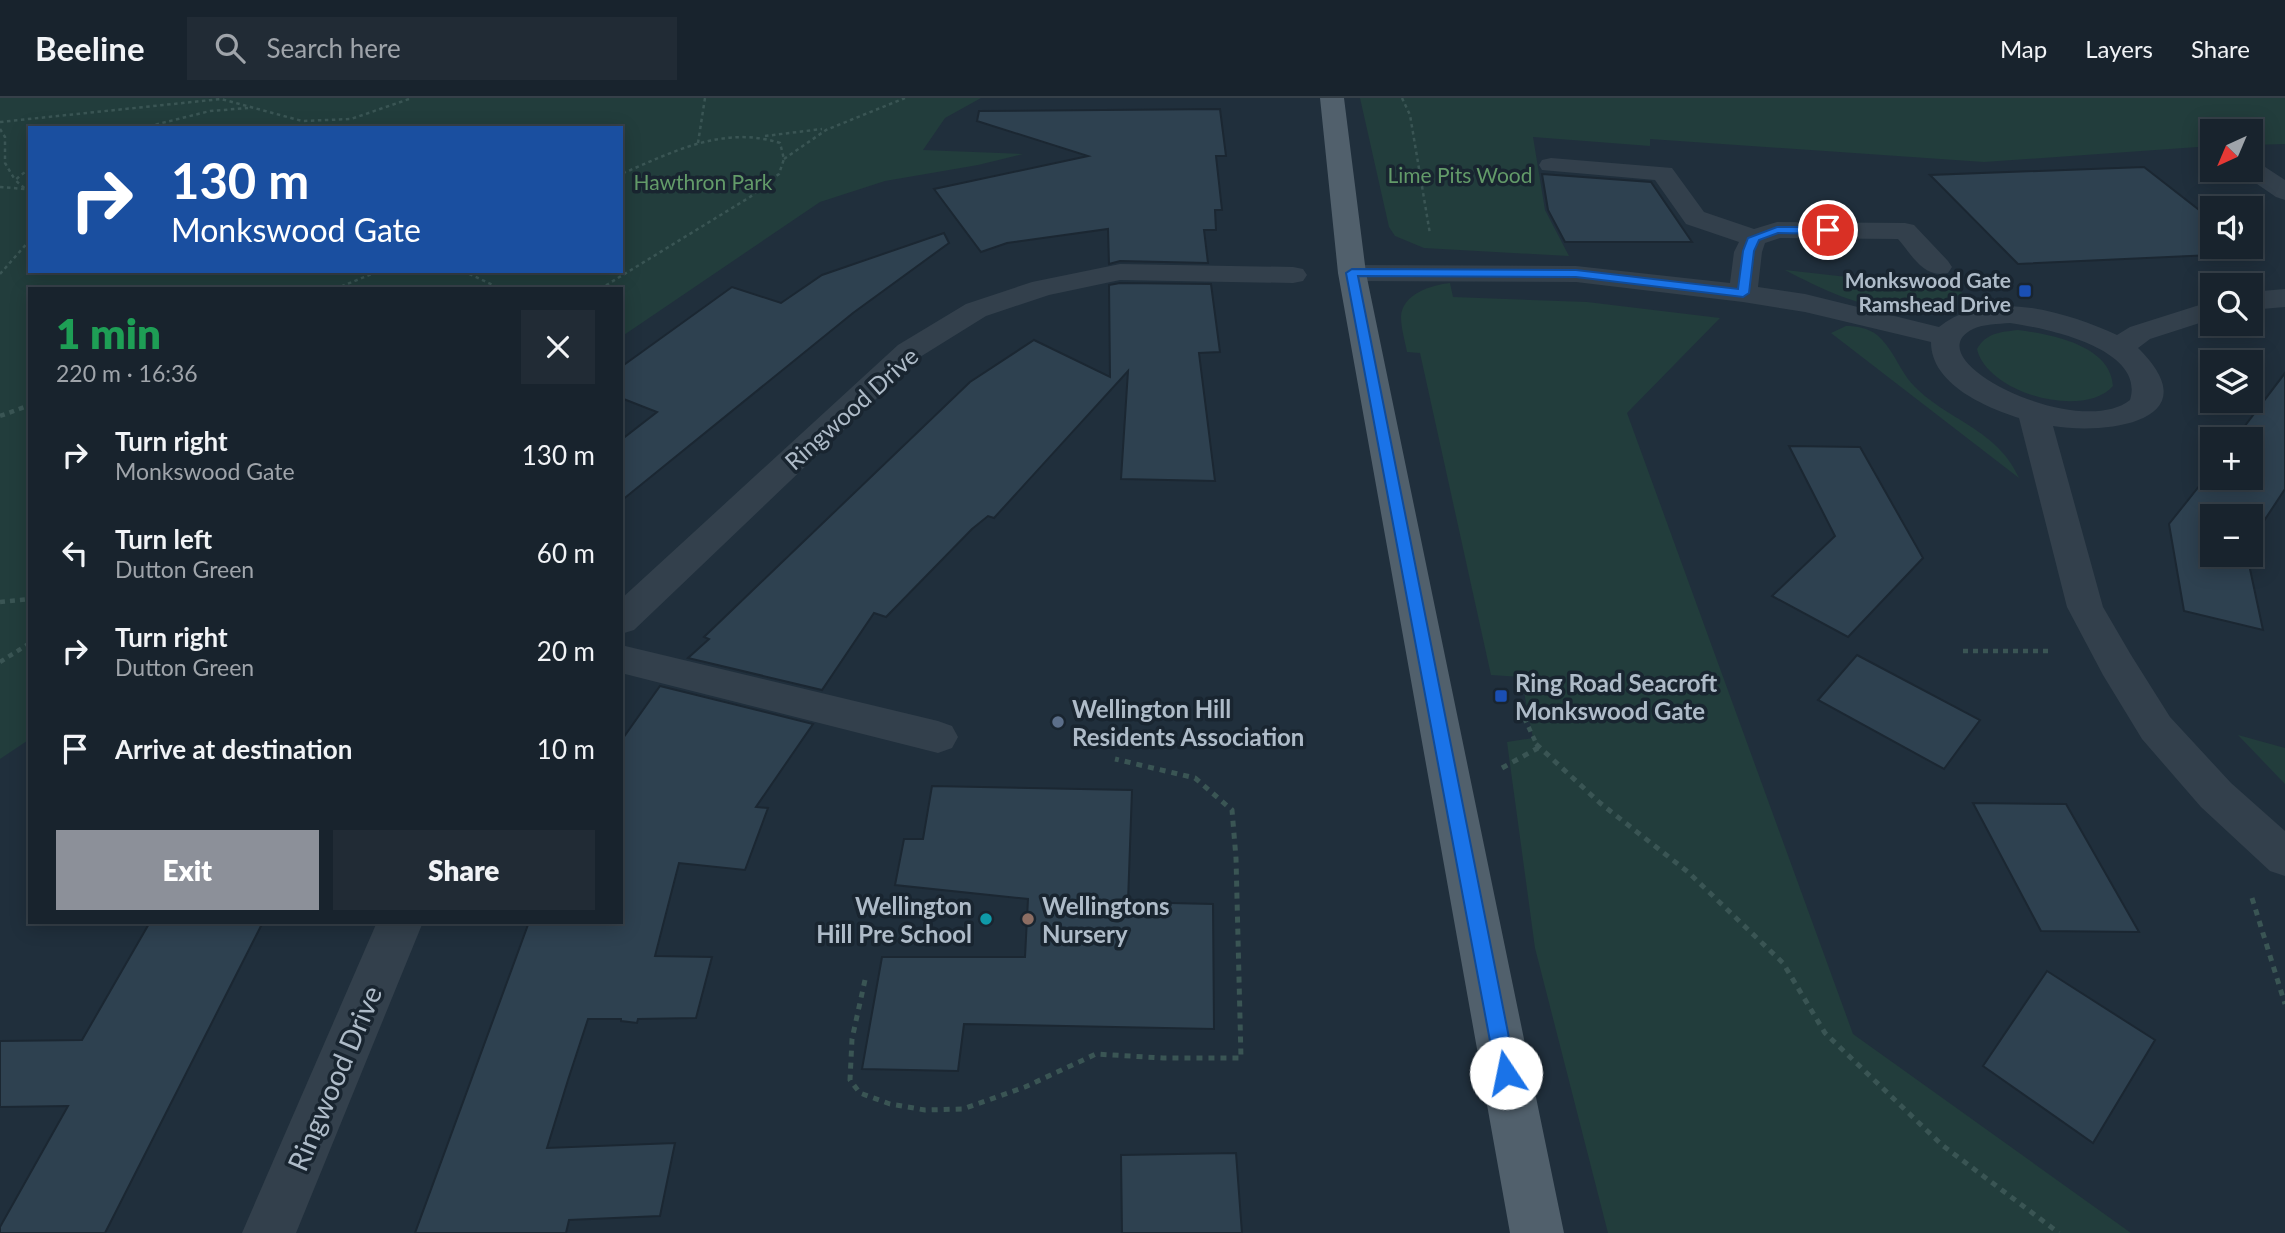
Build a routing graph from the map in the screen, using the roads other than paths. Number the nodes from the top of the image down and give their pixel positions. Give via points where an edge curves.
1 (1332, 98) edge
2 (1551, 165) dead end
3 (2263, 177) edge
4 (2285, 192) edge
5 (1754, 238) junction
6 (1938, 267) dead end
7 (1352, 273) junction
8 (1293, 275) dead end
9 (1743, 293) junction
10 (2285, 298) edge
11 (2263, 300) edge
12 (2200, 314) edge
13 (1946, 337) junction
14 (2118, 348) junction
15 (2033, 412) junction
16 (623, 619) edge
17 (623, 659) edge
18 (938, 737) dead end
19 (2285, 858) edge
20 (399, 924) edge
21 (269, 1233) edge
22 (1537, 1233) edge

1 - 7 main road
2 - 5 street via 1662,173 1695,218
3 - 4 street
5 - 6 street via 1777,230 1905,231
5 - 9 street
7 - 9 street via 1576,274
7 - 22 main road
8 - 16 street, Ringwood Drive via 1120,272 1042,288 976,310 909,351
9 - 13 street
10 - 11 street
12 - 14 street via 2140,333
13 - 14 street via 1965,320 2010,314 2067,324
13 - 15 street via 1946,354 1971,383
14 - 15 street via 2147,379 2149,394 2142,407 2102,420
15 - 19 street via 2085,607 2109,651 2156,727 2216,795
17 - 18 street
20 - 21 street, Ringwood Drive

